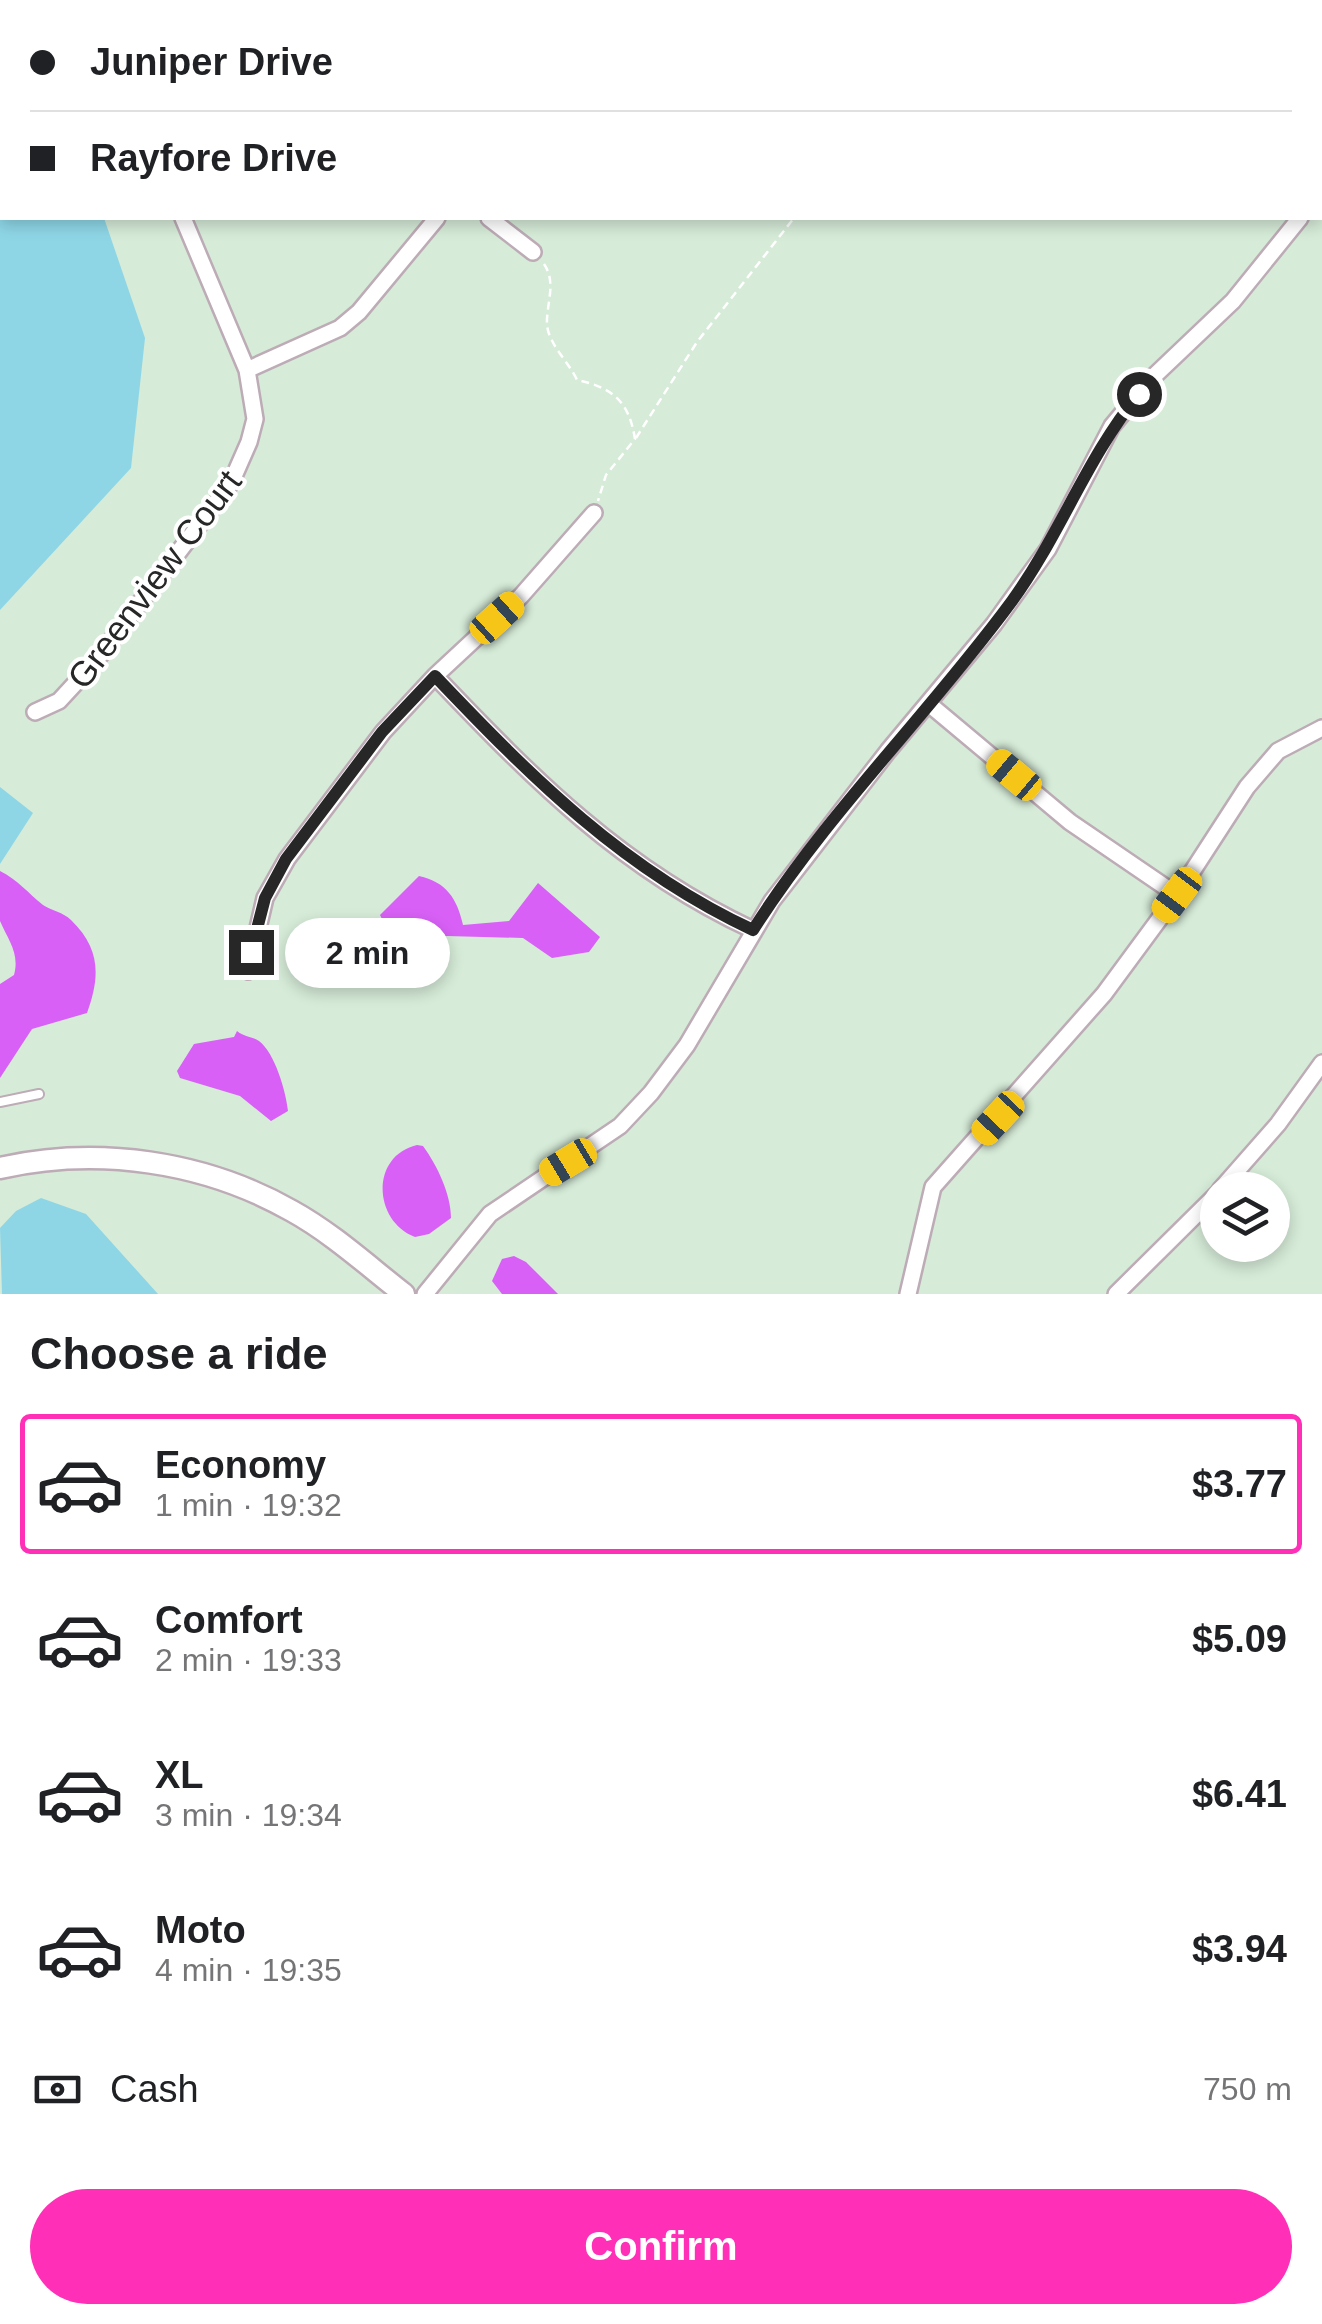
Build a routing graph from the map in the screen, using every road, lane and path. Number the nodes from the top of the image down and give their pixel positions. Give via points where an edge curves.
1 (184, 220) edge
2 (435, 220) edge
3 (493, 220) edge
4 (792, 220) edge
5 (1298, 220) edge
6 (533, 252) joint
7 (247, 370) junction
8 (635, 439) junction
9 (594, 514) joint
10 (435, 676) junction
11 (929, 704) junction
12 (35, 712) dead end
13 (1322, 728) edge
14 (1177, 895) junction
15 (753, 930) junction
16 (248, 971) dead end
17 (1322, 1063) edge
18 (40, 1094) dead end
19 (0, 1102) edge
20 (0, 1168) edge
21 (1236, 1172) edge
22 (1200, 1210) edge
23 (404, 1294) edge
24 (426, 1294) edge
25 (908, 1294) edge
26 (1116, 1294) edge

1 - 7 street, Greenview Court
2 - 7 street via 340,328
3 - 6 street
4 - 8 path via 697,342
5 - 11 street via 1233,302 1122,413 1048,549
6 - 8 path via 551,276 547,329 577,380 620,400 631,414
7 - 12 street, Greenview Court via 254,420 231,483 73,688
8 - 9 path via 606,476
9 - 10 street
10 - 15 street via 628,859
10 - 16 street via 382,732 276,874
11 - 14 street via 1070,822
11 - 15 street
13 - 14 street via 1278,751
14 - 25 street via 1104,994 933,1188
15 - 24 street via 688,1044 651,1093 620,1126 490,1214
17 - 21 street
18 - 19 lane
20 - 23 street via 78,1156 216,1178 293,1211
22 - 26 street

